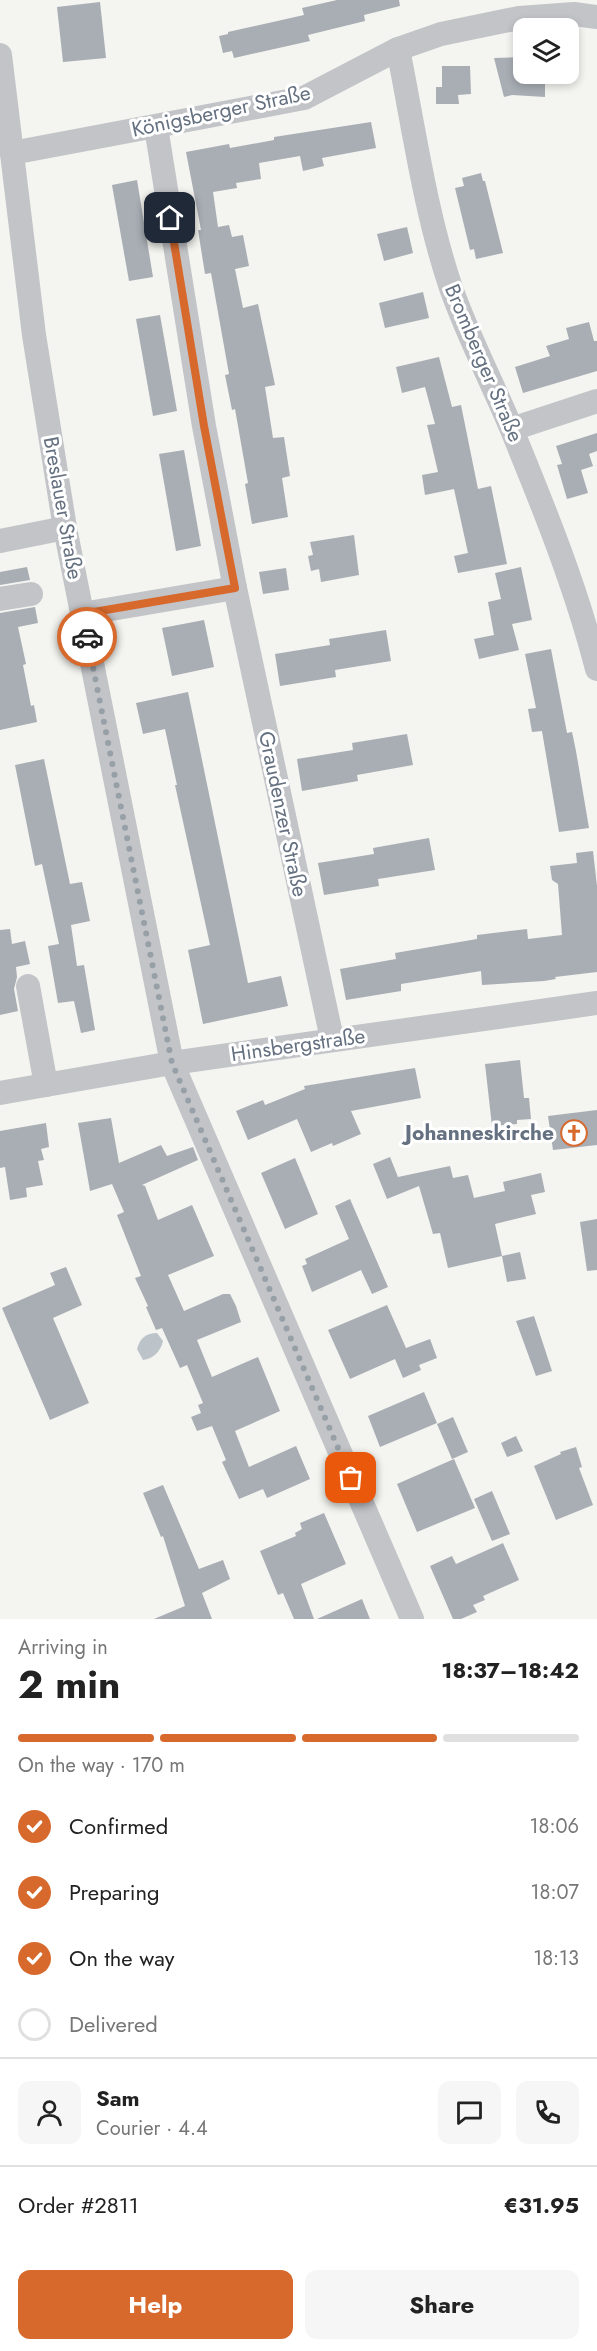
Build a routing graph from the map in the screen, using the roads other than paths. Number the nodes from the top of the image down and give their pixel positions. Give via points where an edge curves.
1 (597, 17) edge
2 (398, 49) junction
3 (0, 55) edge
4 (156, 127) junction
5 (12, 153) junction
6 (597, 401) edge
7 (512, 429) junction
8 (65, 528) junction
9 (0, 541) edge
10 (235, 588) junction
11 (31, 594) dead end
12 (0, 599) edge
13 (82, 614) junction
14 (597, 669) edge
15 (28, 986) dead end
16 (597, 1003) edge
17 (332, 1039) junction
18 (172, 1063) junction
19 (46, 1085) junction
20 (0, 1093) edge
21 (412, 1619) edge

1 - 2 street, Königsberger Straße via 574,14 519,18 441,34
2 - 4 street, Königsberger Straße via 304,98
2 - 7 street, Bromberger Straße via 433,225 451,289
3 - 5 street, Breslauer Straße
4 - 5 street, Königsberger Straße
4 - 10 street, Graudenzer Straße via 204,426
5 - 8 street, Breslauer Straße via 34,335
6 - 7 street
7 - 14 street, Bromberger Straße via 557,543
8 - 9 street
8 - 13 street, Breslauer Straße
10 - 13 street
10 - 17 street, Graudenzer Straße
11 - 12 street
13 - 18 street, Breslauer Straße
15 - 19 street
16 - 17 street, Hinsbergstraße
17 - 18 street, Hinsbergstraße
18 - 19 street, Hinsbergstraße
18 - 21 street, Breslauer Straße
19 - 20 street, Hinsbergstraße

